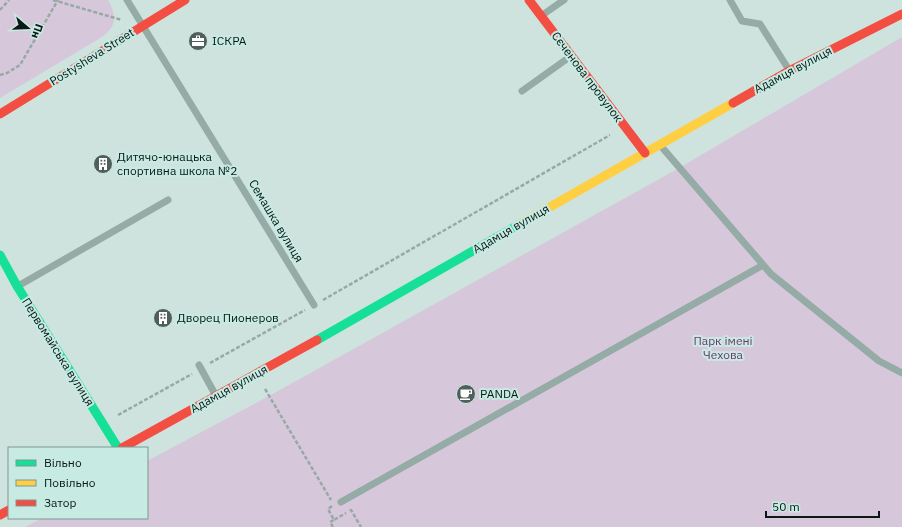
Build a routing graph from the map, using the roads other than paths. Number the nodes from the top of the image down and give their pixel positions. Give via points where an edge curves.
1 (128, 0) edge
2 (185, 0) edge
3 (530, 0) edge
4 (564, 0) edge
5 (730, 0) edge
6 (902, 14) edge
7 (541, 16) junction
8 (143, 26) junction
9 (571, 56) junction
10 (789, 71) junction
11 (522, 91) dead end
12 (0, 114) edge
13 (660, 145) junction
14 (644, 153) junction
15 (168, 200) dead end
16 (0, 255) edge
17 (763, 265) junction
18 (17, 286) junction
19 (314, 305) road end
20 (199, 365) dead end
21 (902, 373) edge
22 (217, 396) junction
23 (117, 447) edge
24 (124, 447) edge
25 (341, 502) dead end

1 - 8 lane, Семашка вулиця
2 - 8 street, Postysheva Street
3 - 7 street, Сєченова провулок
4 - 7 lane
5 - 10 lane via 742,20 760,24
6 - 10 street, Адамця вулиця
7 - 9 street, Сєченова провулок
8 - 12 street, Postysheva Street
8 - 19 lane, Семашка вулиця
9 - 11 lane
9 - 14 street, Сєченова провулок
10 - 13 street, Адамця вулиця
13 - 14 street, Адамця вулиця
13 - 17 lane
14 - 22 street, Адамця вулиця
15 - 18 lane
16 - 18 street, Первомайська вулиця
17 - 21 lane via 879,361
17 - 25 lane
18 - 23 street, Первомайська вулиця
20 - 22 lane
22 - 24 street, Адамця вулиця

